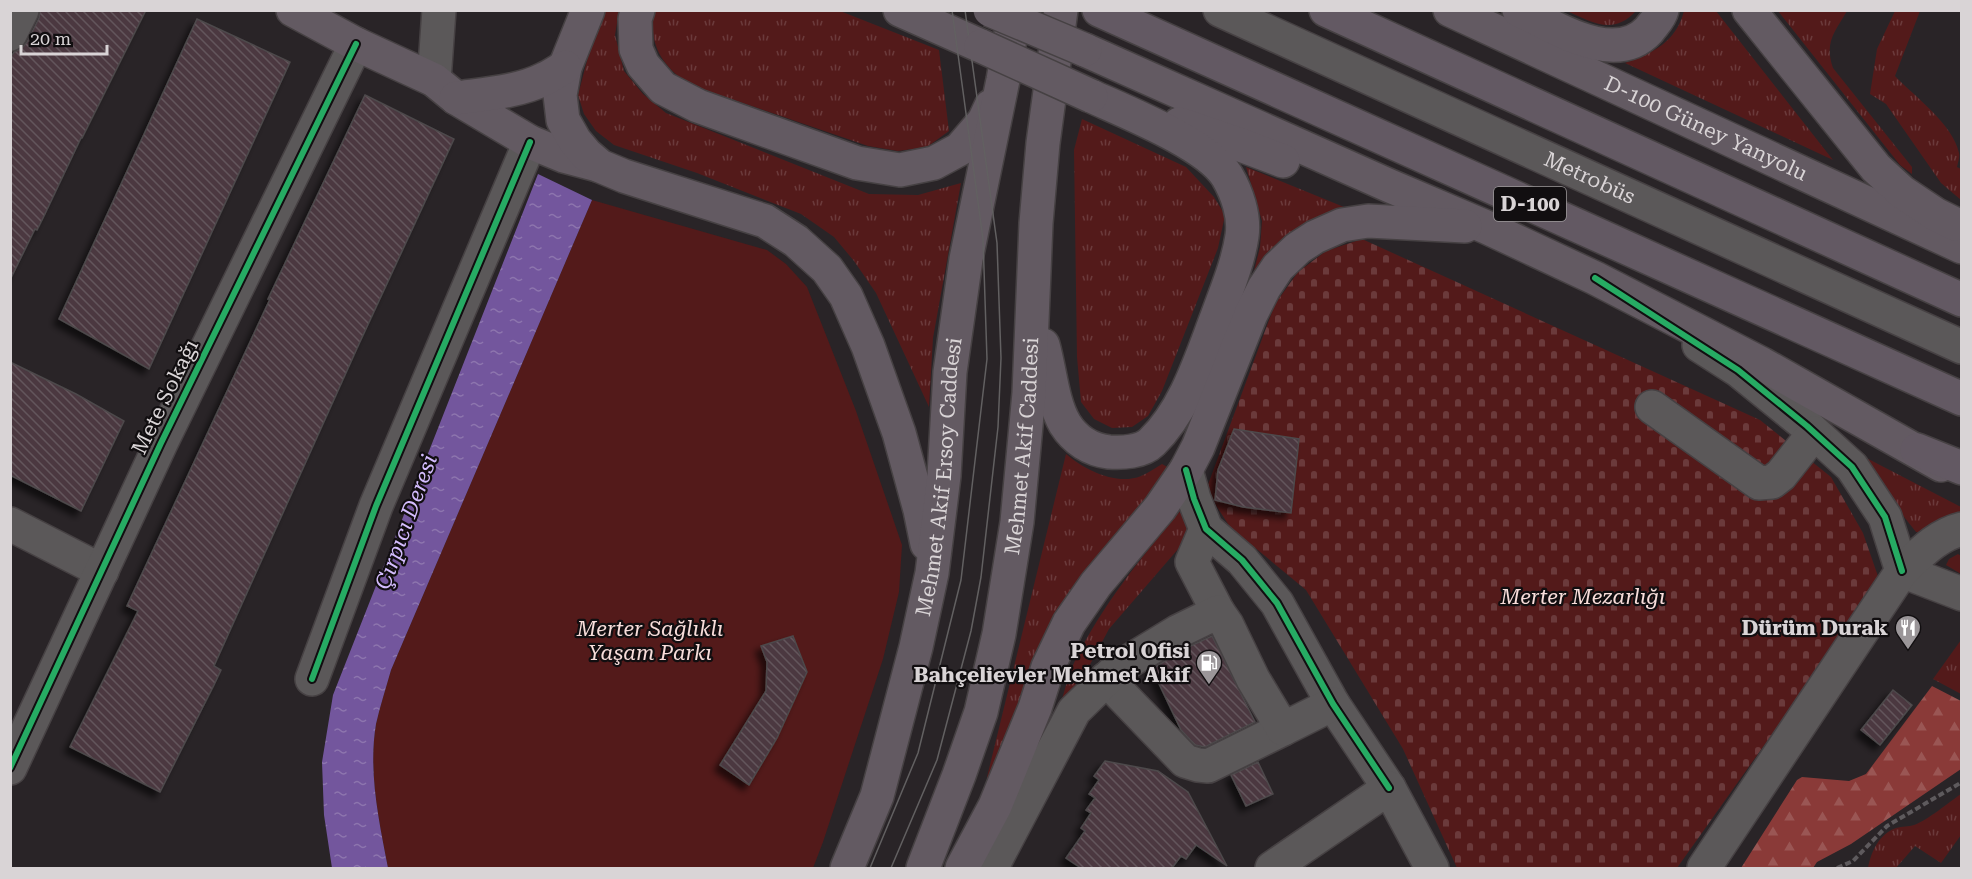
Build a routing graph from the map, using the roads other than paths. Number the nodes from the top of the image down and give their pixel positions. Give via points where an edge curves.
1 (22, 10) edge
2 (293, 10) edge
3 (439, 10) edge
4 (588, 10) edge
5 (638, 10) edge
6 (900, 10) edge
7 (990, 10) edge
8 (1015, 10) edge
9 (1061, 10) edge
10 (1099, 10) edge
11 (1220, 10) edge
12 (1326, 10) edge
13 (1450, 10) edge
14 (1519, 10) edge
15 (1662, 10) edge
16 (1749, 10) edge
17 (10, 34) edge
18 (356, 45) junction
19 (565, 67) junction
20 (1003, 80) junction
21 (445, 89) junction
22 (1091, 96) junction
23 (530, 142) junction
24 (600, 166) junction
25 (1390, 186) junction
26 (1486, 227) junction
27 (1962, 227) edge
28 (1962, 247) edge
29 (1595, 278) junction
30 (1962, 300) edge
31 (1032, 306) junction
32 (1962, 347) edge
33 (1962, 399) edge
34 (1652, 406) dead end
35 (1814, 433) junction
36 (1917, 450) junction
37 (1962, 468) edge
38 (1186, 470) junction
39 (1962, 478) edge
40 (10, 524) edge
41 (1206, 529) junction
42 (1962, 529) edge
43 (102, 571) junction
44 (1902, 571) junction
45 (932, 573) junction
46 (1962, 594) edge
47 (1218, 612) junction
48 (312, 679) dead end
49 (1106, 679) junction
50 (1333, 704) junction
51 (1283, 729) junction
52 (10, 768) edge
53 (1389, 788) junction
54 (848, 868) edge
55 (923, 868) edge
56 (962, 868) edge
57 (987, 868) edge
58 (1272, 868) edge
59 (1432, 868) edge
60 (1704, 868) edge

1 - 17 street
2 - 18 main road
3 - 21 street
4 - 19 main road
5 - 20 main road via 636,49 643,65 663,88 698,106 857,163 900,170 934,163 960,149 984,121
6 - 22 main road, bridge
7 - 25 main road, bridge
8 - 20 main road
9 - 31 main road, Mehmet Akif Caddesi via 1035,224
10 - 33 highway, D-100
11 - 32 street, Metrobüs
12 - 30 highway
13 - 28 main road, D-100 Güney Yanyolu
14 - 15 main road via 1587,43 1618,46 1642,37
16 - 27 main road via 1876,168 1902,192
18 - 21 main road
18 - 43 street, Mete Sokağı via 168,427
19 - 21 main road via 544,80 499,92
19 - 24 main road via 563,120 586,154
20 - 45 main road, Mehmet Akif Ersoy Caddesi via 966,259 950,372 944,476
21 - 23 main road
22 - 25 main road via 1326,176
22 - 31 main road via 1203,152 1226,174 1240,203 1243,235 1231,280 1198,366 1174,415 1150,444 1118,453 1096,451 1078,439 1065,423 1052,388
23 - 24 main road
23 - 48 street via 376,506
24 - 45 main road via 765,221 796,241 827,269 846,296 868,346 899,433
25 - 26 main road
26 - 29 main road
26 - 38 main road via 1368,221 1342,225 1298,248 1264,288
29 - 35 street via 1738,370
29 - 36 main road
31 - 55 main road, Mehmet Akif Caddesi via 1023,478 999,634 981,712
34 - 35 street via 1759,483 1772,482 1780,475
35 - 44 street via 1852,467 1885,517
36 - 37 highway
36 - 39 main road
38 - 41 street
38 - 56 main road via 1069,623 1048,666 996,806
40 - 43 street
41 - 47 street via 1192,562
41 - 50 street via 1242,560 1277,603
42 - 44 street via 1940,537
43 - 52 street, Mete Sokağı
44 - 46 street
44 - 60 street
45 - 54 main road, Mehmet Akif Ersoy Caddesi via 877,796
47 - 49 street via 1177,632
47 - 51 street
49 - 51 street via 1185,761 1198,765 1208,766
49 - 57 street via 1074,711 994,863
50 - 51 street
50 - 53 street
53 - 58 street
53 - 59 street

